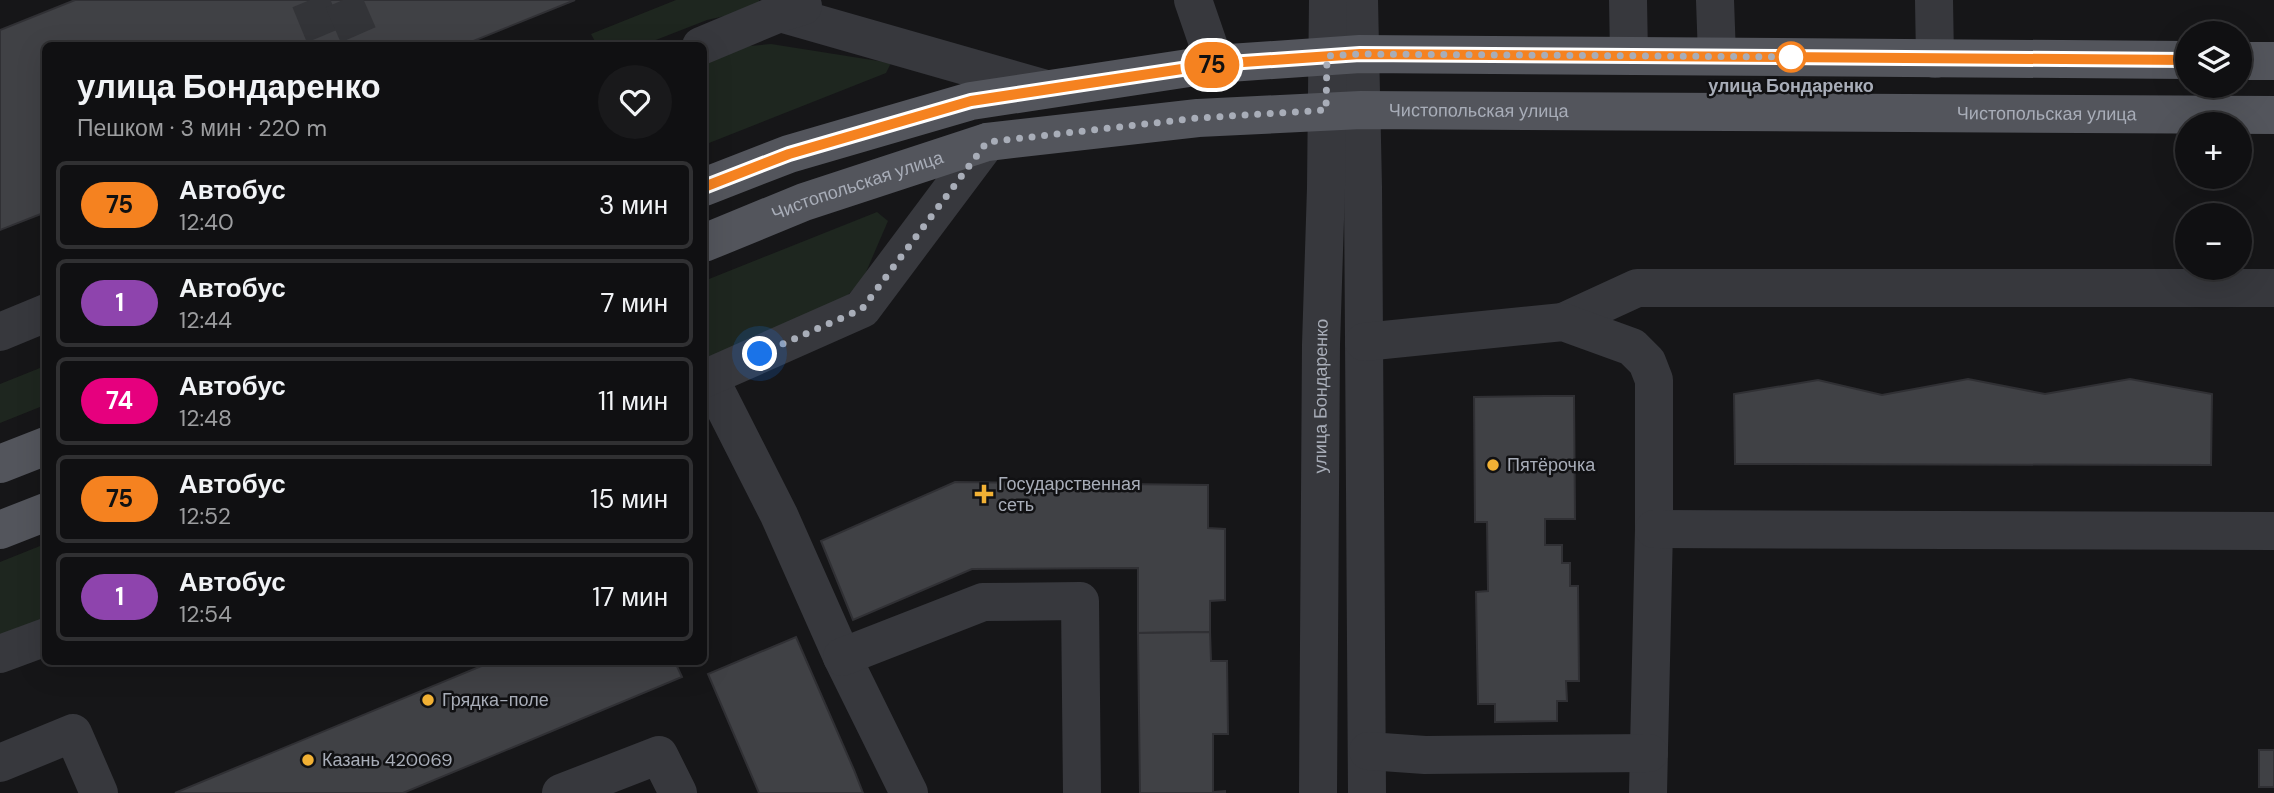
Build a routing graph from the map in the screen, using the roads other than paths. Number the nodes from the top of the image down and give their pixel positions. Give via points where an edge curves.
1 (825, 0) edge
2 (1193, 0) edge
3 (1328, 0) edge
4 (1359, 0) edge
5 (1628, 0) edge
6 (1715, 0) edge
7 (1934, 0) edge
8 (780, 13) junction
9 (707, 43) edge
10 (1343, 55) junction
11 (1629, 55) junction
12 (1717, 56) junction
13 (1934, 60) junction
14 (2175, 60) edge
15 (2252, 61) edge
16 (2274, 61) edge
17 (1215, 64) junction
18 (1046, 89) junction
19 (1344, 110) junction
20 (2274, 115) edge
21 (987, 142) junction
22 (707, 186) edge
23 (707, 242) edge
24 (2274, 288) edge
25 (42, 315) edge
26 (1563, 322) junction
27 (0, 331) edge
28 (1364, 342) junction
29 (707, 378) edge
30 (707, 380) edge
31 (42, 448) edge
32 (0, 464) edge
33 (42, 514) edge
34 (1654, 529) junction
35 (0, 530) edge
36 (2274, 531) edge
37 (42, 638) edge
38 (0, 654) edge
39 (842, 657) junction
40 (1368, 751) junction
41 (1650, 753) junction
42 (0, 763) edge
43 (99, 793) edge
44 (561, 793) edge
45 (678, 793) edge
46 (909, 793) edge
47 (1082, 793) edge
48 (1318, 793) edge
49 (1367, 793) edge
50 (1648, 793) edge

1 - 8 street
2 - 17 street
3 - 10 street, улица Бондаренко
4 - 10 street, улица Бондаренко
5 - 11 street
6 - 12 street
7 - 13 street
8 - 9 street
8 - 18 street
10 - 11 main road
10 - 17 main road
10 - 19 street, улица Бондаренко
11 - 12 main road
12 - 13 main road
13 - 14 main road
15 - 16 main road
17 - 18 main road
18 - 22 main road via 971,101 789,154
19 - 20 main road, Чистопольская улица
19 - 21 main road, Чистопольская улица via 1198,118
19 - 28 street, улица Бондаренко
19 - 48 street, улица Бондаренко via 1321,345
21 - 23 main road, Чистопольская улица via 804,202
21 - 29 street via 862,309
24 - 26 street via 1646,287
25 - 27 street
26 - 28 street
26 - 34 street via 1632,346 1647,362 1654,380
28 - 40 street, улица Бондаренко
30 - 39 street via 779,515
31 - 32 main road
33 - 35 main road
34 - 36 street
34 - 41 street
37 - 38 street
39 - 46 street
39 - 47 street via 983,602 1080,601
40 - 41 street via 1426,755
40 - 49 street, улица Бондаренко
41 - 50 street
42 - 43 street via 73,733
44 - 45 street via 659,755

